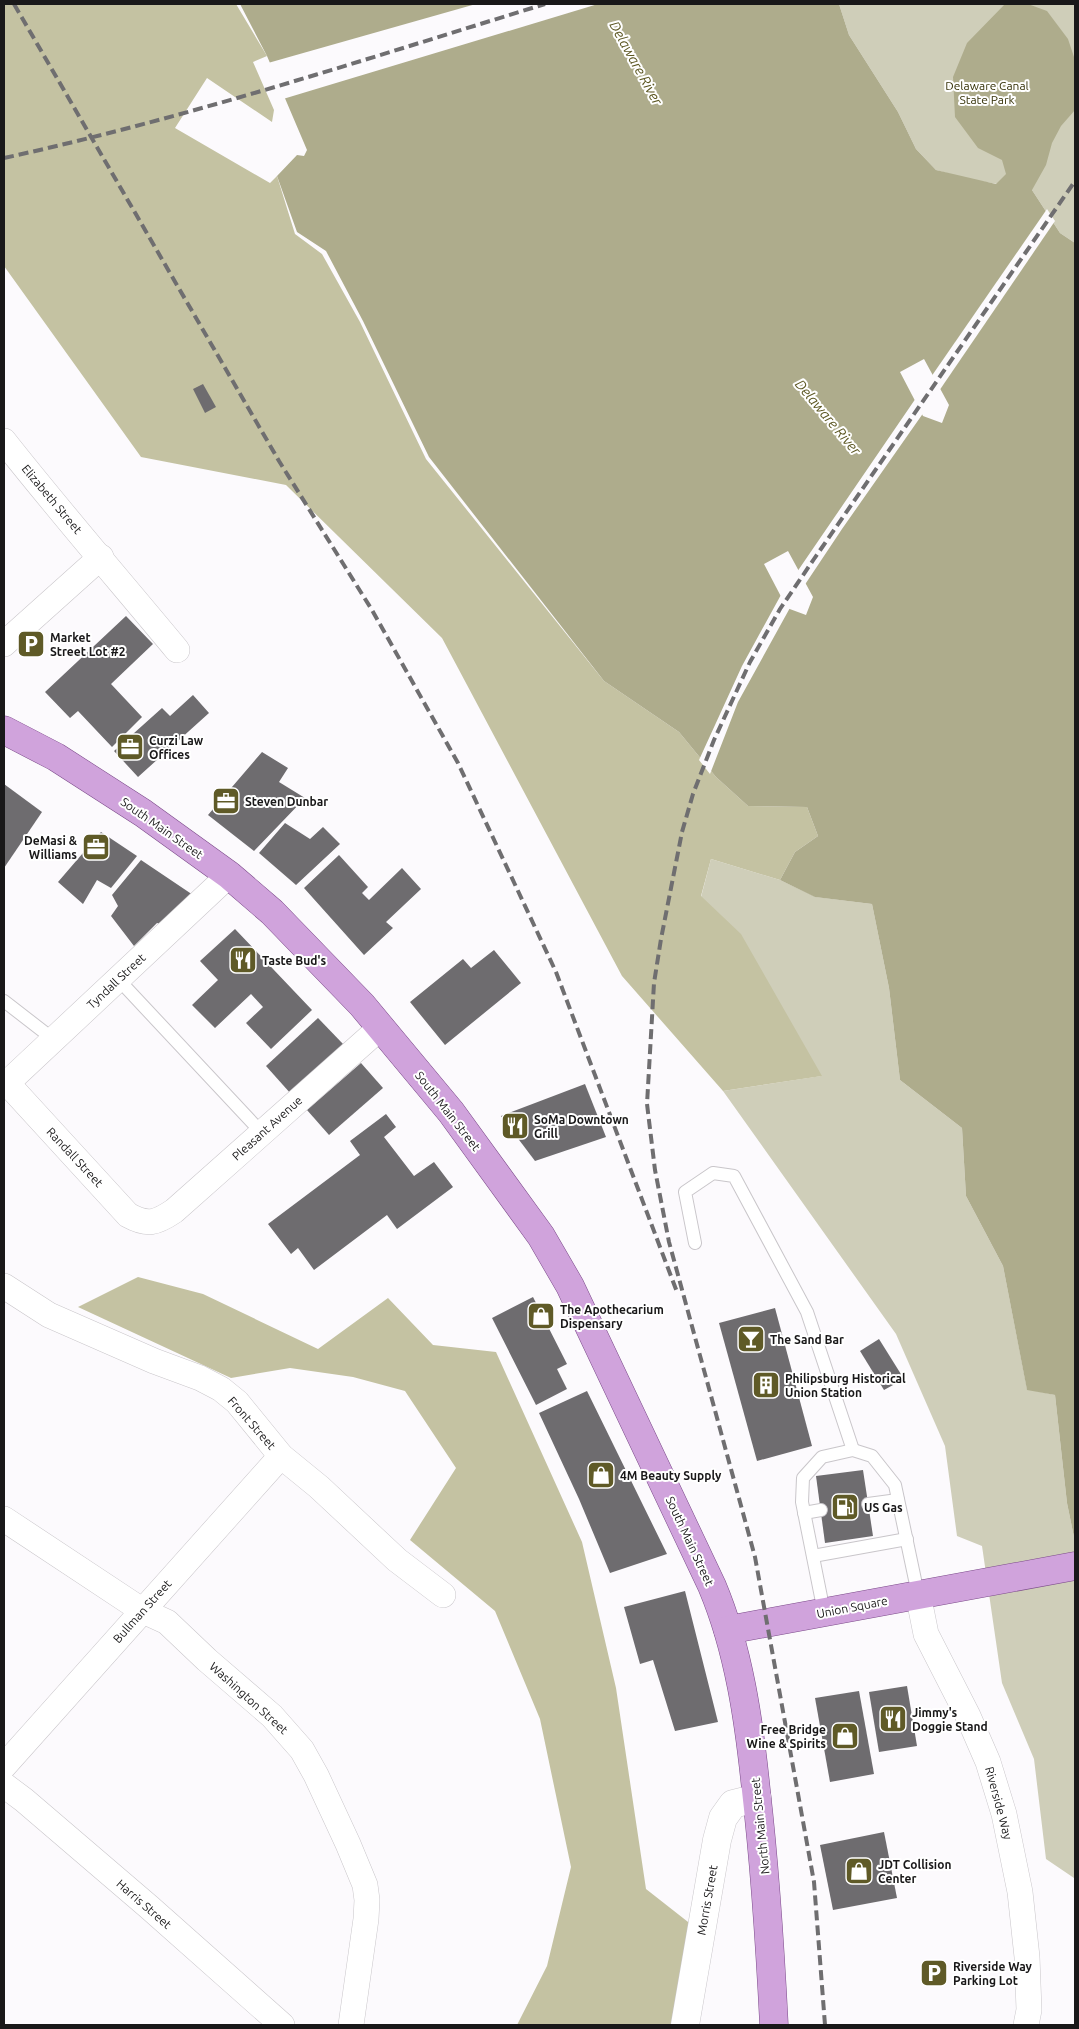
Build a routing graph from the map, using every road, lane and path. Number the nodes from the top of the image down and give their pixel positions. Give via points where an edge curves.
1 (4, 441) edge
2 (101, 557) junction
3 (4, 644) edge
4 (176, 650) dead end
5 (4, 730) edge
6 (229, 875) junction
7 (118, 979) junction
8 (4, 1001) edge
9 (380, 1028) junction
10 (53, 1039) junction
11 (5, 1085) edge
12 (262, 1133) junction
13 (149, 1222) joint
14 (695, 1243) dead end
15 (4, 1286) edge
16 (853, 1450) junction
17 (280, 1456) junction
18 (898, 1500) junction
19 (868, 1504) dead end
20 (821, 1510) dead end
21 (804, 1512) junction
22 (4, 1519) edge
23 (907, 1539) junction
24 (813, 1556) junction
25 (1075, 1566) edge
26 (918, 1594) junction
27 (443, 1595) dead end
28 (143, 1611) junction
29 (824, 1612) junction
30 (728, 1630) junction
31 (4, 1766) edge
32 (4, 1785) edge
33 (757, 1798) junction
34 (282, 2025) edge
35 (351, 2025) edge
36 (685, 2025) edge
37 (774, 2025) edge
38 (1026, 2025) edge

1 - 2 street, Elizabeth Street
2 - 3 street
2 - 4 street, Elizabeth Street
5 - 6 main road, South Main Street via 56,757 143,813
6 - 7 street, Tyndall Street
6 - 9 main road, South Main Street via 272,912
7 - 10 street, Tyndall Street
7 - 12 lane
8 - 10 lane
9 - 12 street, Pleasant Avenue
9 - 30 main road, South Main Street via 452,1112 553,1254 712,1586
10 - 11 street, Tyndall Street
11 - 13 street, Randall Street via 128,1214 141,1222
12 - 13 street, Pleasant Avenue via 174,1211
14 - 16 lane via 685,1192 713,1173 734,1176 807,1312
15 - 17 street, Front Street via 49,1315 221,1389 236,1402
16 - 18 lane via 872,1456 895,1485
16 - 21 lane via 822,1457 803,1478
17 - 27 street, Front Street via 397,1560
17 - 28 street, Bullman Street
18 - 19 lane
18 - 23 lane
20 - 21 lane
21 - 24 lane
22 - 28 street, Washington Street
23 - 24 lane
23 - 26 lane
24 - 29 lane
25 - 26 main road, Union Square
26 - 29 main road, Union Square
26 - 38 street, Riverside Way via 926,1634 988,1762 1004,1814 1020,1892 1027,1957 1029,2010
28 - 31 street, Bullman Street
28 - 35 street, Washington Street via 167,1622 272,1716 302,1750 316,1775 365,1885 366,1919
29 - 30 main road, Union Square
30 - 33 main road, North Main Street via 743,1696
32 - 34 street, Harris Street
33 - 36 street, Morris Street via 733,1804 723,1818
33 - 37 main road, North Main Street via 766,1882

